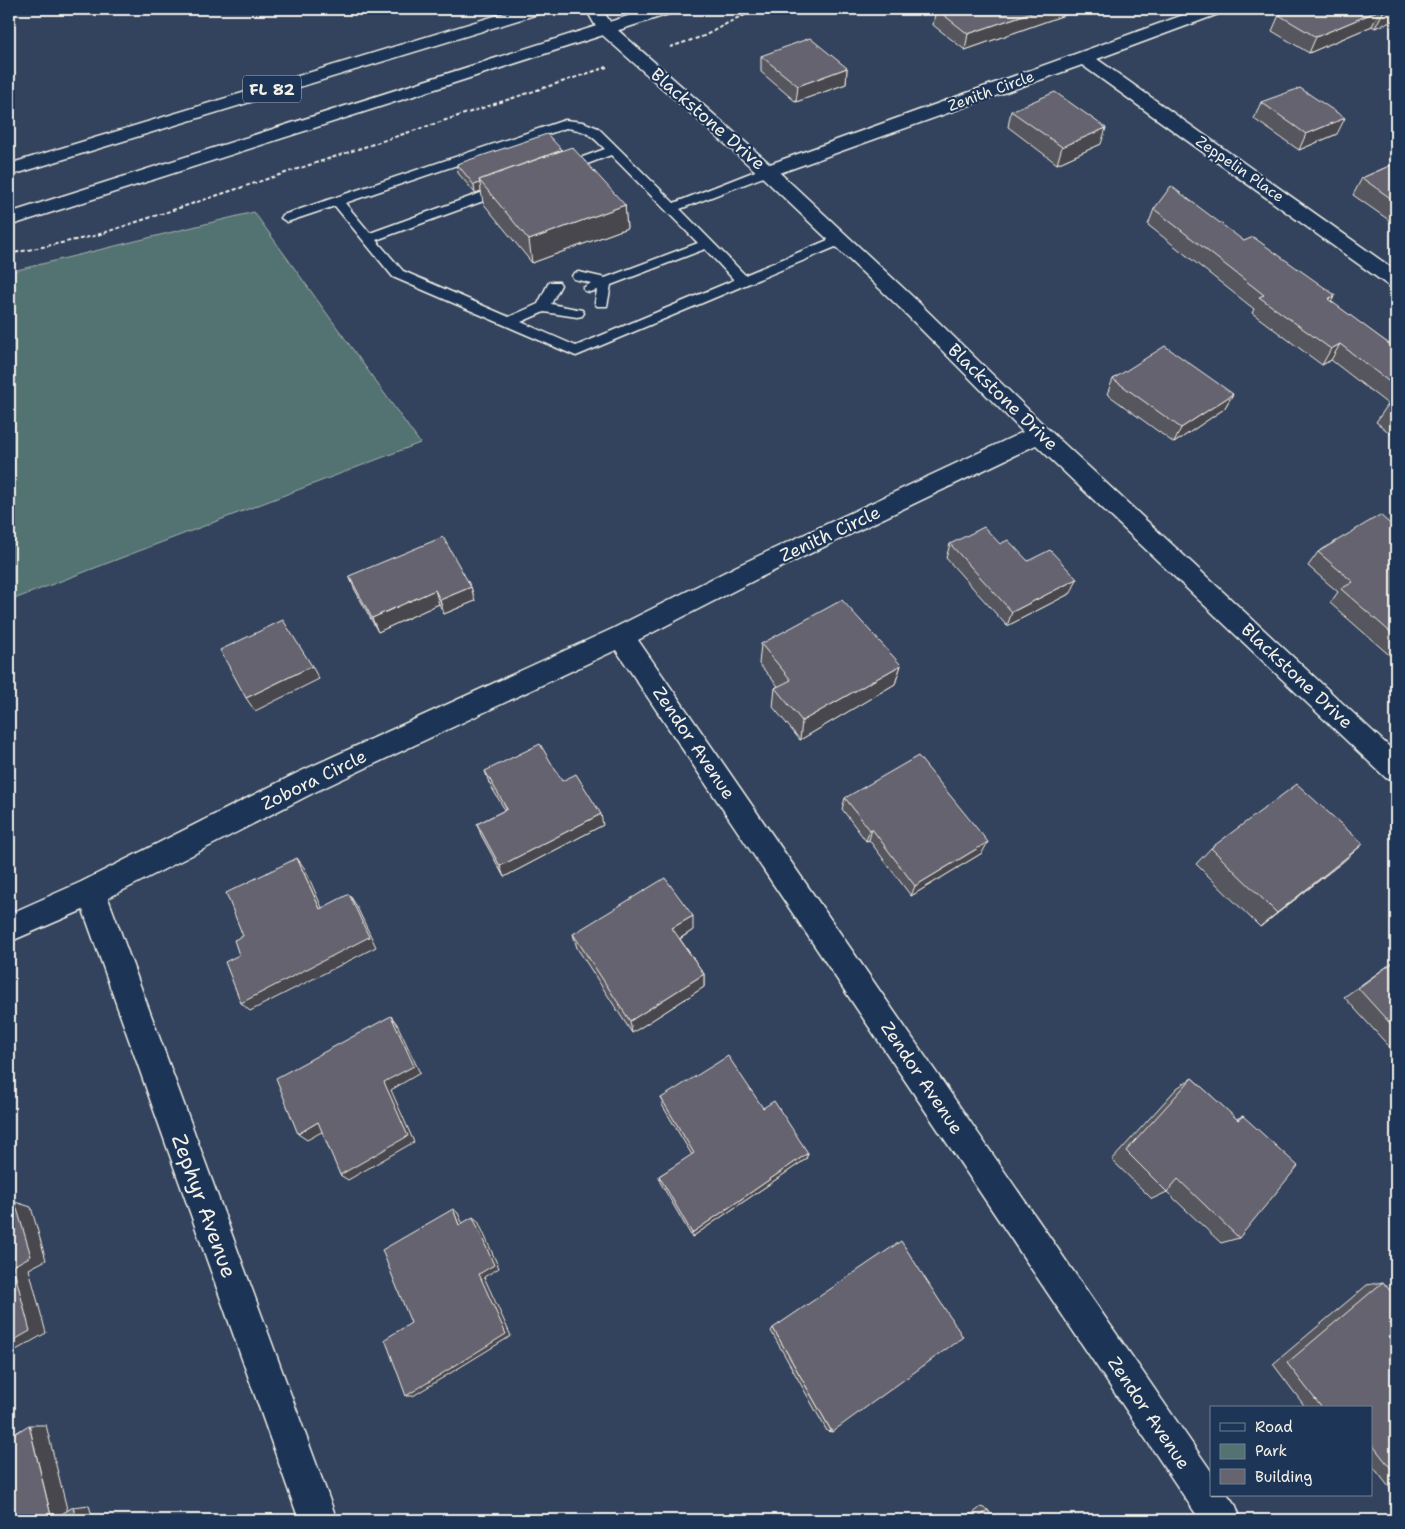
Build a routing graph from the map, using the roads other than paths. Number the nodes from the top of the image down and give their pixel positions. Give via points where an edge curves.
1 (535, 9) edge
2 (594, 9) edge
3 (666, 9) edge
4 (1215, 9) edge
5 (605, 28) junction
6 (1084, 58) junction
7 (614, 150) junction
8 (565, 154) edge
9 (575, 164) junction
10 (9, 170) edge
11 (767, 171) junction
12 (549, 173) edge
13 (487, 180) edge
14 (514, 185) edge
15 (459, 190) dead end
16 (497, 192) junction
17 (431, 200) dead end
18 (337, 202) junction
19 (470, 202) junction
20 (672, 208) junction
21 (402, 210) dead end
22 (442, 212) junction
23 (287, 218) dead end
24 (9, 220) edge
25 (413, 222) junction
26 (368, 238) junction
27 (840, 240) junction
28 (707, 244) junction
29 (579, 276) dead end
30 (743, 280) junction
31 (1396, 281) edge
32 (606, 282) junction
33 (554, 285) dead end
34 (590, 288) dead end
35 (565, 298) dead end
36 (602, 303) dead end
37 (543, 307) junction
38 (577, 313) dead end
39 (508, 322) junction
40 (1040, 434) junction
41 (621, 636) junction
42 (1396, 770) edge
43 (91, 892) junction
44 (9, 928) edge
45 (318, 1520) edge
46 (1222, 1520) edge

1 - 10 main road, FL 82
2 - 5 main road, Blackstone Drive
3 - 5 main road, FL 82
4 - 6 main road, Zenith Circle
5 - 11 main road, Blackstone Drive
5 - 24 main road, FL 82
6 - 11 main road, Zenith Circle
6 - 31 main road, Zeppelin Place
7 - 9 lane
7 - 18 lane via 594,131 565,124 548,136 387,191
7 - 20 lane
8 - 9 lane
9 - 12 lane
11 - 20 lane
11 - 27 main road, Blackstone Drive
13 - 16 lane
14 - 16 lane
15 - 19 lane
16 - 19 lane
17 - 22 lane
18 - 23 lane
18 - 26 lane
19 - 22 lane
20 - 28 lane
21 - 25 lane
22 - 25 lane
25 - 26 lane
26 - 39 lane via 398,274
27 - 30 lane
27 - 40 main road, Blackstone Drive
28 - 30 lane
28 - 32 lane
29 - 32 lane
30 - 39 lane via 576,351
32 - 34 lane
32 - 36 lane
33 - 37 lane
35 - 37 lane
37 - 38 lane
37 - 39 lane
40 - 41 main road, Zenith Circle
40 - 42 main road, Blackstone Drive
41 - 43 main road, Zobora Circle via 307,782
41 - 46 main road, Zendor Avenue
43 - 44 main road, Zobora Circle
43 - 45 main road, Zephyr Avenue

